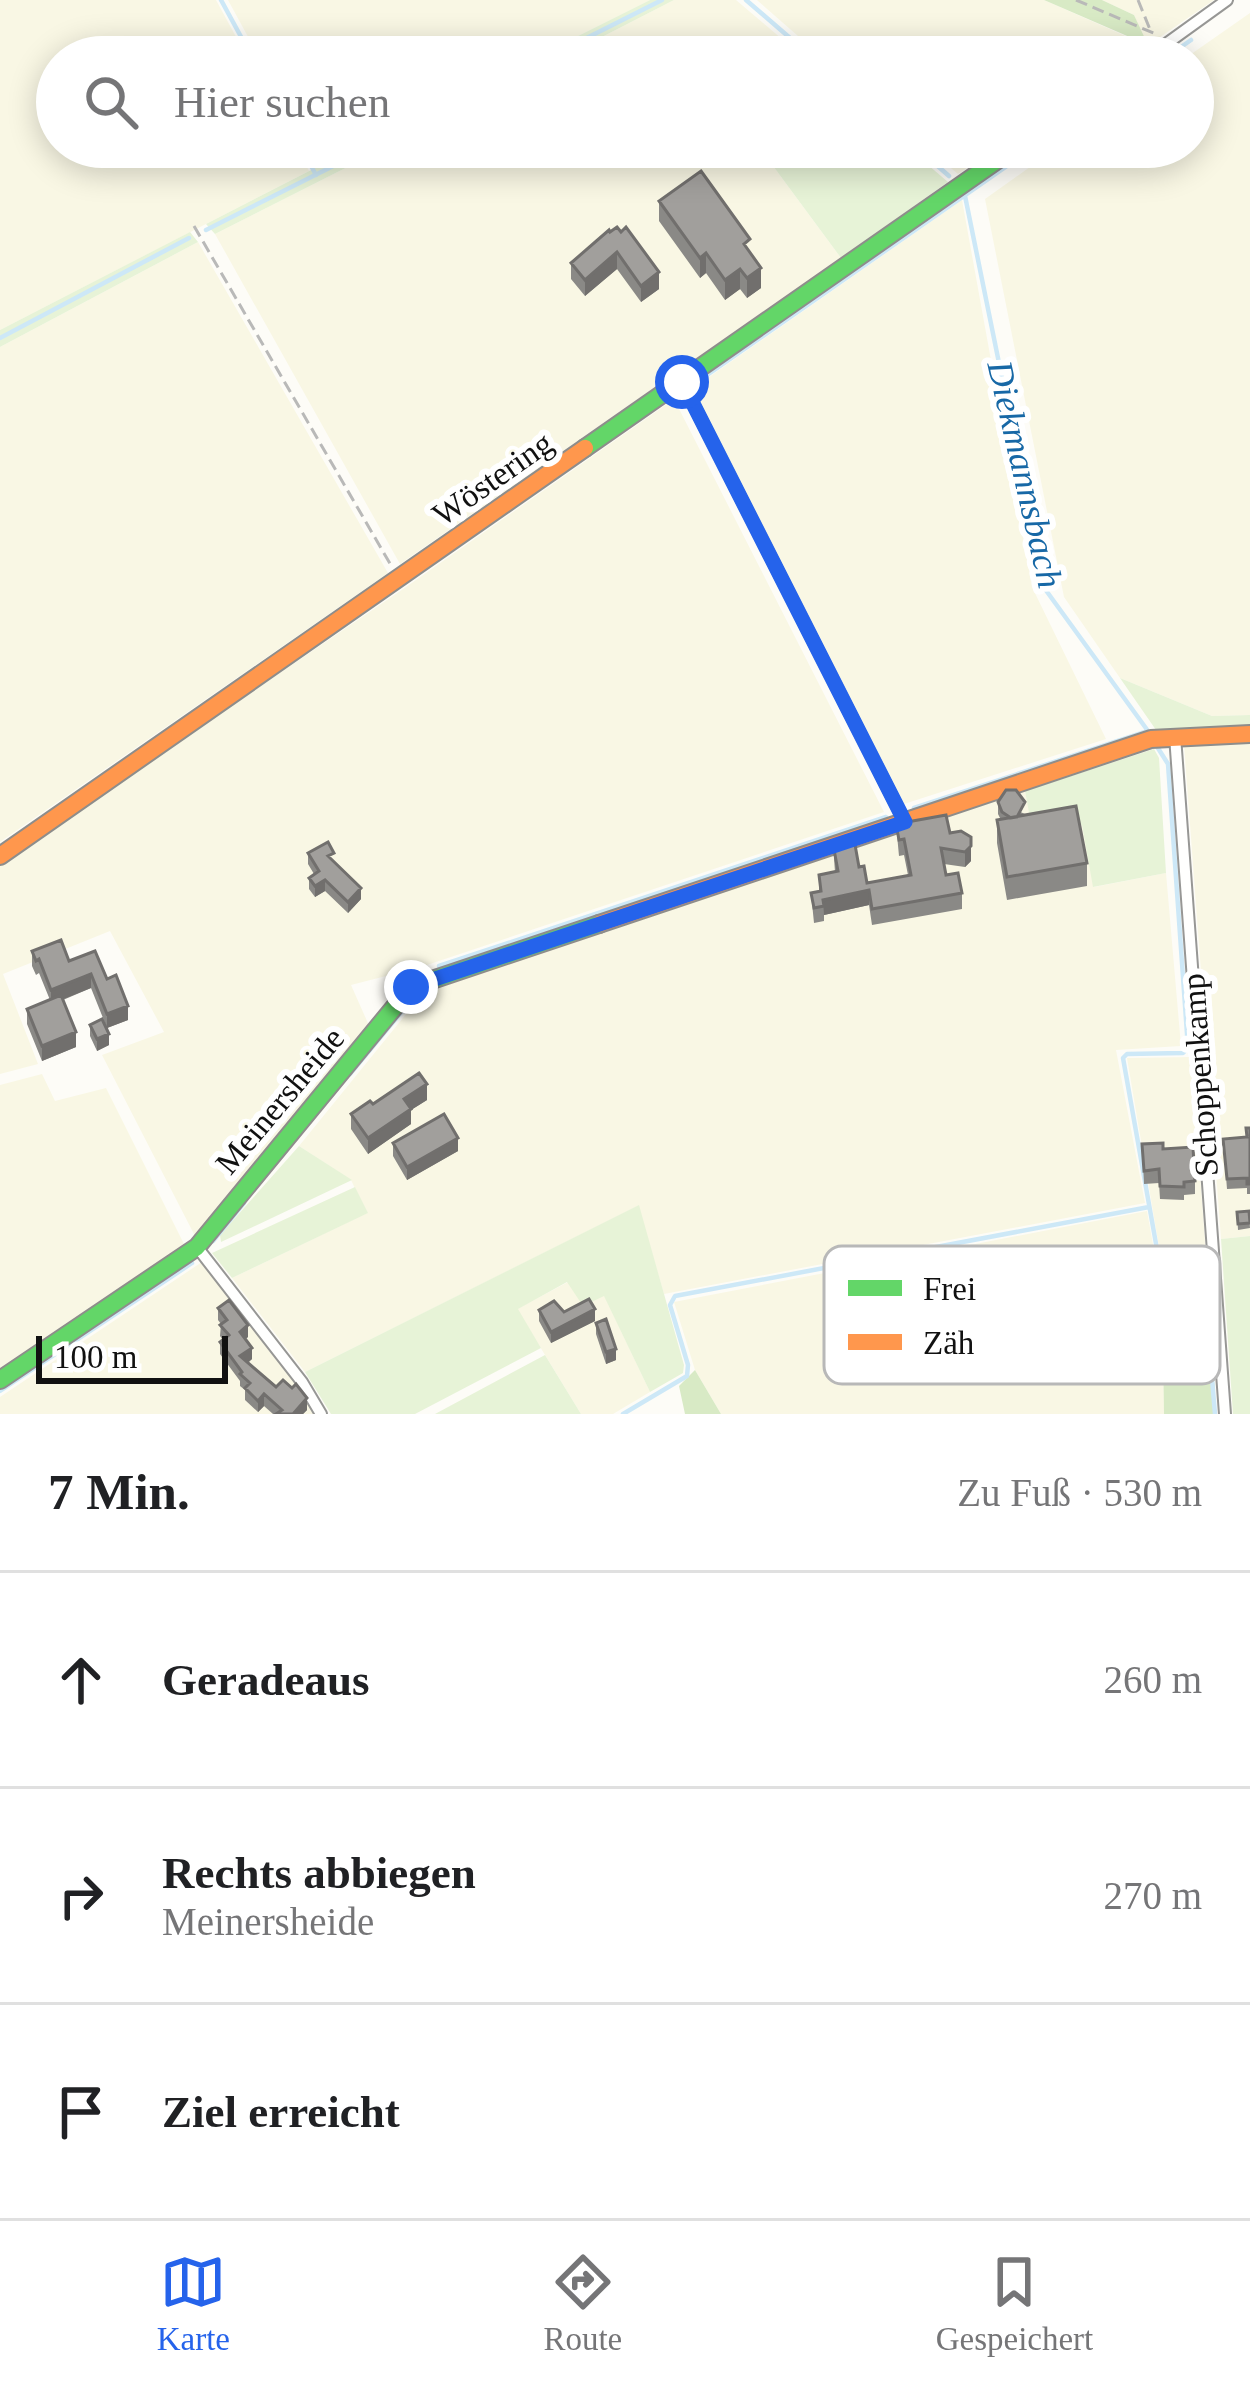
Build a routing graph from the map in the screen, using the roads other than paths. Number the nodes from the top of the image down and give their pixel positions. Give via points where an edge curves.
1 (1227, 0) edge
2 (1178, 36) edge
3 (986, 168) edge
4 (682, 382) junction
5 (1250, 734) edge
6 (1174, 736) junction
7 (905, 822) junction
8 (0, 856) edge
9 (1212, 1246) edge
10 (197, 1247) junction
11 (1220, 1348) edge
12 (0, 1380) edge
13 (321, 1414) edge
14 (1225, 1414) edge

1 - 2 street
3 - 4 street, Wöstering
4 - 7 street
4 - 8 street, Wöstering
5 - 6 street, Meinersheide
6 - 7 street, Meinersheide
6 - 9 street, Schoppenkamp
7 - 10 street, Meinersheide via 411,987
10 - 12 street, Meinersheide
10 - 13 street
11 - 14 street, Schoppenkamp

